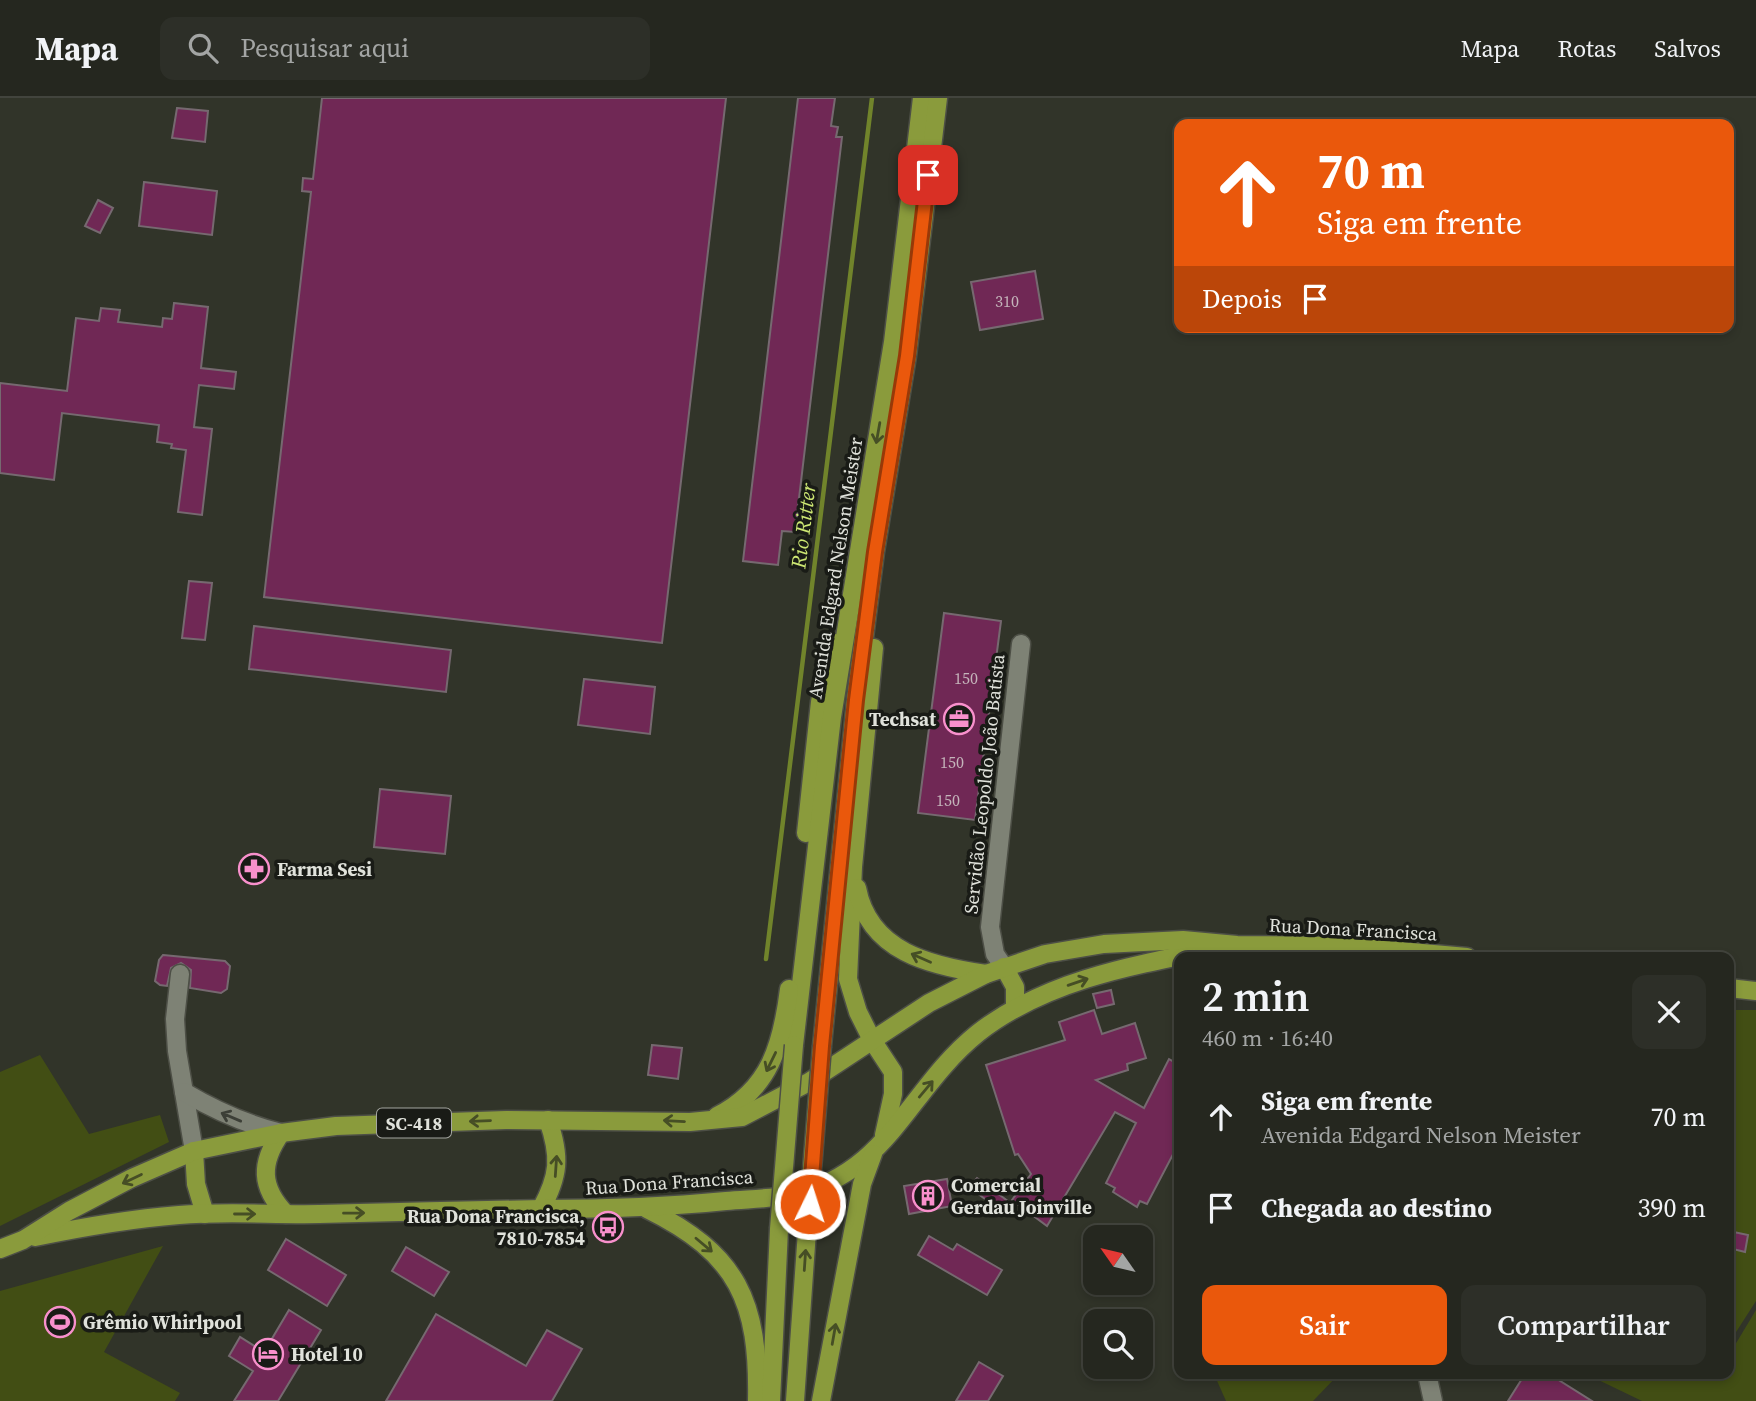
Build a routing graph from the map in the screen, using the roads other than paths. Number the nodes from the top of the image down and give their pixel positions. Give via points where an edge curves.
1 (922, 98) edge
2 (938, 98) edge
3 (893, 440) junction
4 (860, 537) junction
5 (1021, 644) dead end
6 (853, 867) junction
7 (1237, 945) junction
8 (1204, 952) edge
9 (1411, 952) edge
10 (1174, 958) edge
11 (1004, 967) junction
12 (180, 974) dead end
13 (986, 974) junction
14 (1734, 989) edge
15 (1756, 991) edge
16 (1015, 1008) junction
17 (872, 1041) junction
18 (184, 1092) junction
19 (548, 1121) junction
20 (706, 1121) junction
21 (281, 1133) junction
22 (877, 1148) junction
23 (194, 1151) junction
24 (541, 1209) junction
25 (647, 1209) junction
26 (205, 1214) junction
27 (286, 1214) junction
28 (23, 1240) junction
29 (0, 1249) edge
30 (1428, 1379) edge
31 (757, 1401) edge
32 (771, 1401) edge
33 (795, 1401) edge
34 (821, 1401) edge
35 (1433, 1401) edge

1 -> 4 main road, Avenida Edgard Nelson Meister via 893,342
2 - 3 main road, Avenida Edgard Nelson Meister
3 - 6 main road
33 -> 3 main road, Avenida Edgard Nelson Meister, bridge via 822,1046 857,687
4 -> 20 main road via 820,702 782,1030 772,1062 756,1087 736,1106
4 - 32 main road, Avenida Edgard Nelson Meister, bridge via 830,729 794,1045
5 - 11 street, Servidão Leopoldo João Batista via 990,927 995,954
13 -> 6 main road via 923,961 889,943 868,923
6 - 17 main road via 848,979
8 -> 7 main road, Rua Dona Francisca
7 - 9 main road, Rua Dona Francisca
7 - 11 main road, Rua Dona Francisca via 1183,940 1104,944
16 -> 10 main road, Rua Dona Francisca via 1114,971
11 - 13 main road, Rua Dona Francisca
11 - 16 main road via 1016,987
12 - 18 street via 175,1019
13 - 17 main road, Rua Dona Francisca via 929,1003
14 - 15 main road
22 -> 16 main road, Rua Dona Francisca via 953,1056
17 - 20 main road, Rua Dona Francisca / SC-418 via 809,1082 742,1117
17 - 22 main road via 893,1072 893,1094
21 -> 18 street via 214,1111
18 - 23 street
20 -> 19 main road, Rua Dona Francisca / SC-418
19 -> 21 main road, Rua Dona Francisca / SC-418 via 336,1126
24 -> 19 main road via 557,1166 556,1143
21 - 23 main road, Rua Dona Francisca / SC-418
21 - 27 main road via 266,1166 267,1184
22 - 25 main road, Rua Dona Francisca / SC-418 via 852,1171 826,1185 789,1195
34 -> 22 main road via 862,1184
23 - 26 main road via 196,1184
23 -> 28 main road, Rua Dona Francisca / SC-418 via 132,1178
24 - 25 main road, Rua Dona Francisca / SC-418
27 -> 24 main road, Rua Dona Francisca / SC-418
25 -> 31 main road via 701,1241 723,1261 740,1290 758,1357
26 -> 27 main road, Rua Dona Francisca / SC-418
26 - 28 main road, Rua Dona Francisca / SC-418 via 124,1220
28 - 29 main road, Rua Dona Francisca / SC-418
30 - 35 street

